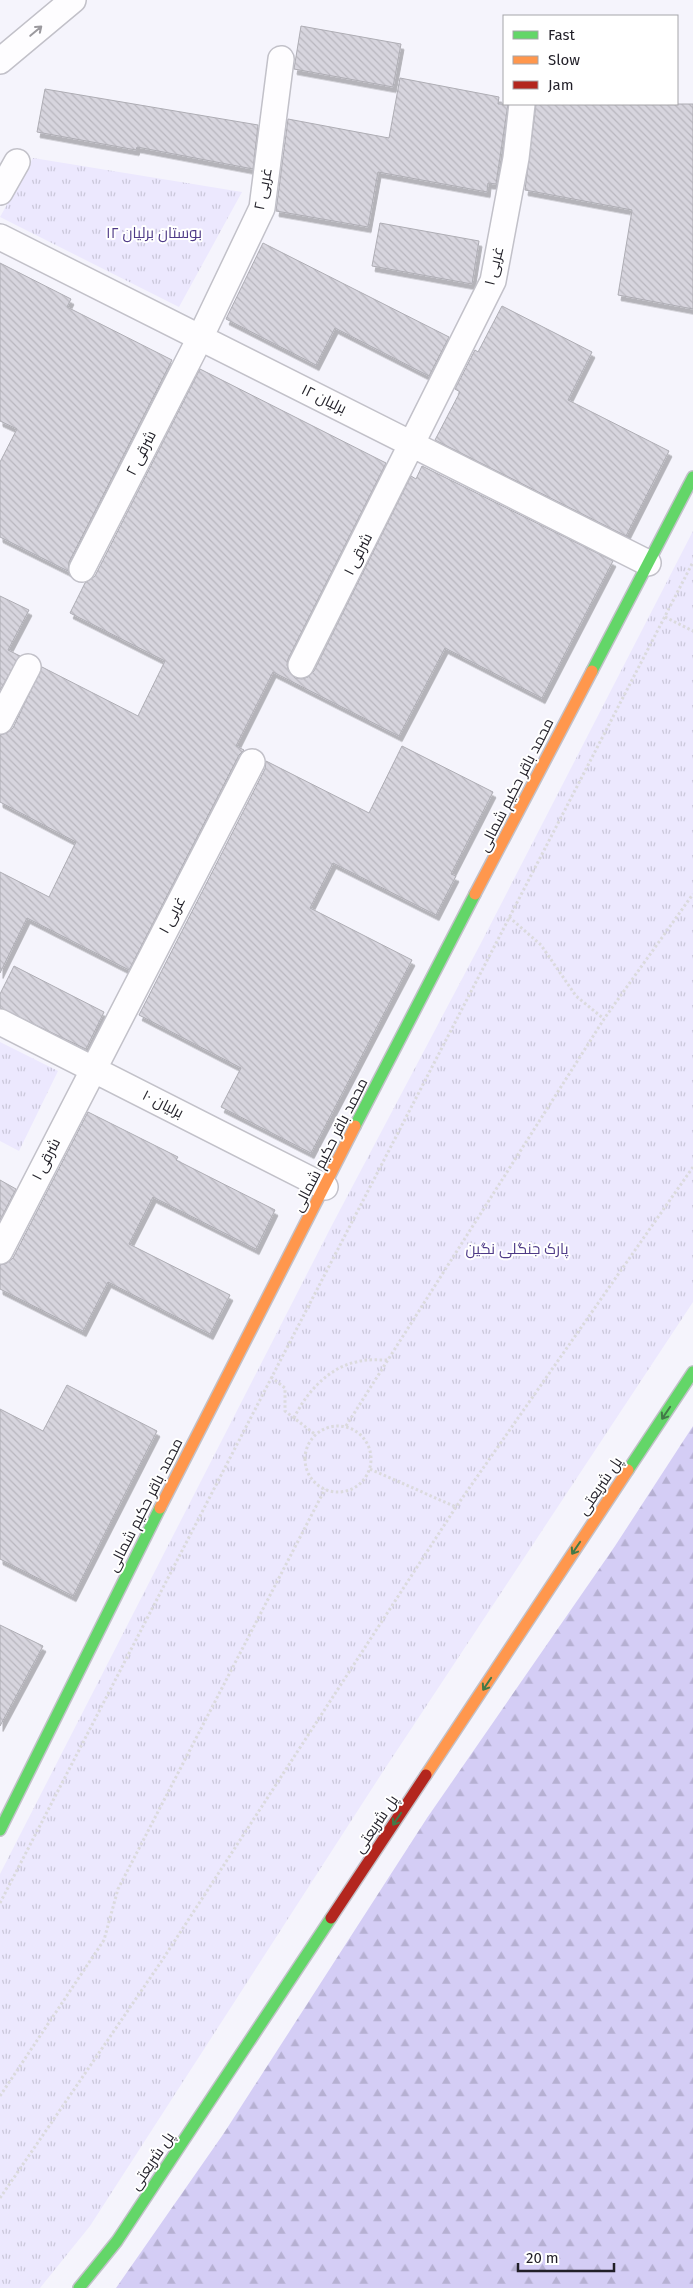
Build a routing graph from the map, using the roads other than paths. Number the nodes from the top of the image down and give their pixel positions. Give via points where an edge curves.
1 (72, 0) edge
2 (281, 59) dead end
3 (0, 61) edge
4 (522, 105) edge
5 (16, 162) dead end
6 (0, 192) edge
7 (0, 237) edge
8 (200, 338) junction
9 (414, 444) junction
10 (693, 477) edge
11 (648, 563) junction
12 (82, 569) dead end
13 (302, 665) dead end
14 (28, 667) dead end
15 (0, 721) edge
16 (252, 762) dead end
17 (0, 1022) edge
18 (92, 1068) junction
19 (325, 1187) junction
20 (0, 1250) edge
21 (693, 1372) edge
22 (0, 1830) edge
23 (79, 2288) edge

3 -> 1 street
2 - 8 street, ۲ غربی via 262,208
4 - 9 street, ۱ غربی via 516,158 493,281
5 - 6 street
7 - 8 street, برلیان ۱۲
8 - 9 street, برلیان ۱۲
8 - 12 street, ۲ شرقی
9 - 11 street, برلیان ۱۲
9 - 13 street, ۱ شرقی
10 - 11 street, محمد باقر حکیم شمالی
11 - 19 street, محمد باقر حکیم شمالی
14 - 15 street
16 - 18 street, ۱ غربی
17 - 18 street, برلیان ۱۰
18 - 19 street, برلیان ۱۰
18 - 20 street, ۱ شرقی
19 - 22 street, محمد باقر حکیم شمالی via 103,1618
21 -> 23 street, پل شریعتی via 117,2241

